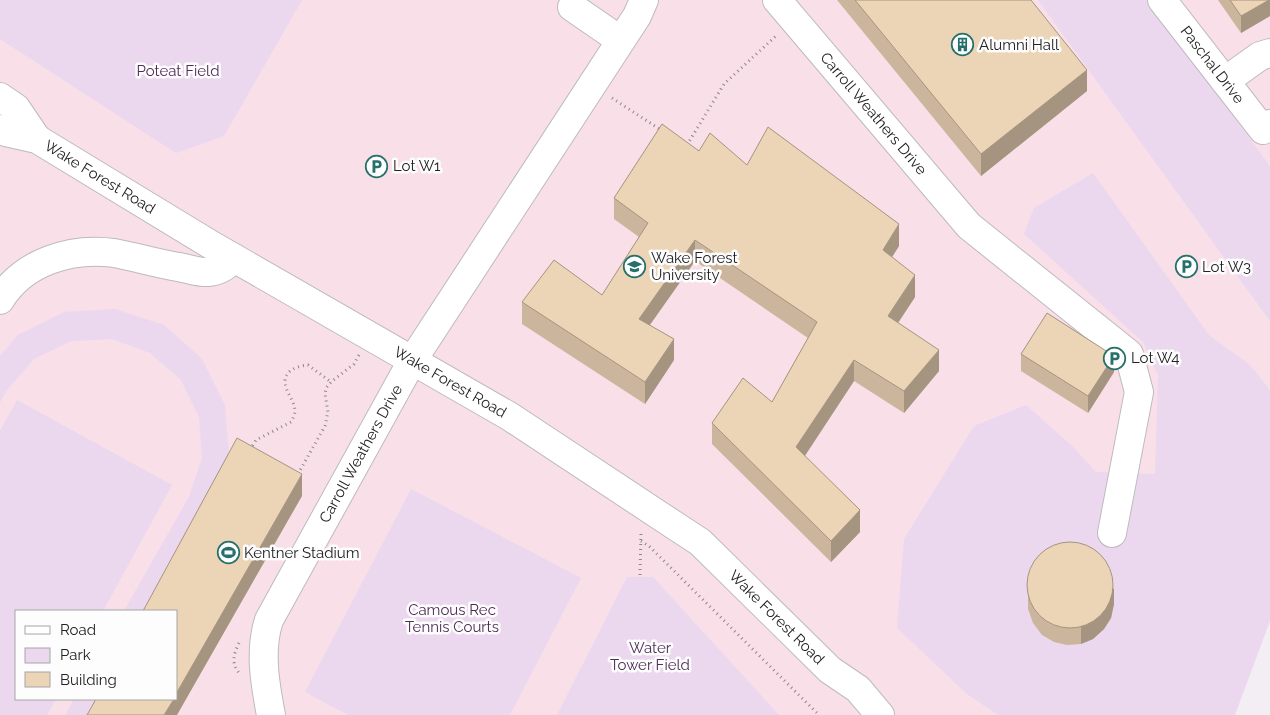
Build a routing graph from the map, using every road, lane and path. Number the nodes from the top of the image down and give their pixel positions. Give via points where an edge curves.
1 (644, 0) edge
2 (778, 0) edge
3 (1162, 0) edge
4 (572, 7) dead end
5 (781, 32) dead end
6 (620, 40) junction
7 (1270, 53) edge
8 (1225, 81) junction
9 (608, 95) dead end
10 (0, 98) edge
11 (1266, 127) edge
12 (0, 129) edge
13 (662, 131) edge
14 (36, 140) junction
15 (686, 146) edge
16 (234, 258) junction
17 (0, 300) edge
18 (361, 350) dead end
19 (412, 361) junction
20 (331, 382) junction
21 (249, 450) edge
22 (296, 477) edge
23 (1112, 533) dead end
24 (641, 541) dead end
25 (240, 641) dead end
26 (830, 670) junction
27 (243, 677) dead end
28 (271, 715) edge
29 (818, 715) edge
30 (860, 715) edge
31 (880, 715) edge

1 - 6 street, Carroll Weathers Drive
2 - 23 street, Carroll Weathers Drive via 969,226 1129,354 1139,392
3 - 8 street, Paschal Drive
4 - 6 street
5 - 15 path via 724,84
6 - 19 street, Carroll Weathers Drive
7 - 8 street via 1260,56
8 - 11 street, Paschal Drive
9 - 13 path
10 - 14 street, Wake Forest Road via 16,108
12 - 14 street, Wake Forest Road
14 - 16 street, Wake Forest Road
16 - 17 street via 226,267 206,272 113,253 79,252 53,258 30,270 12,284
16 - 19 street, Wake Forest Road
18 - 20 path via 354,364
19 - 26 street, Wake Forest Road via 509,416 700,542
19 - 28 street, Carroll Weathers Drive via 269,620 263,642 263,660
20 - 21 path via 308,365 294,368 285,381 293,401 291,422 256,440
20 - 22 path via 325,394 328,412 325,426
24 - 29 path
25 - 27 path via 233,666
26 - 30 street, Wake Forest Road
26 - 31 street, Wake Forest Road via 858,689

